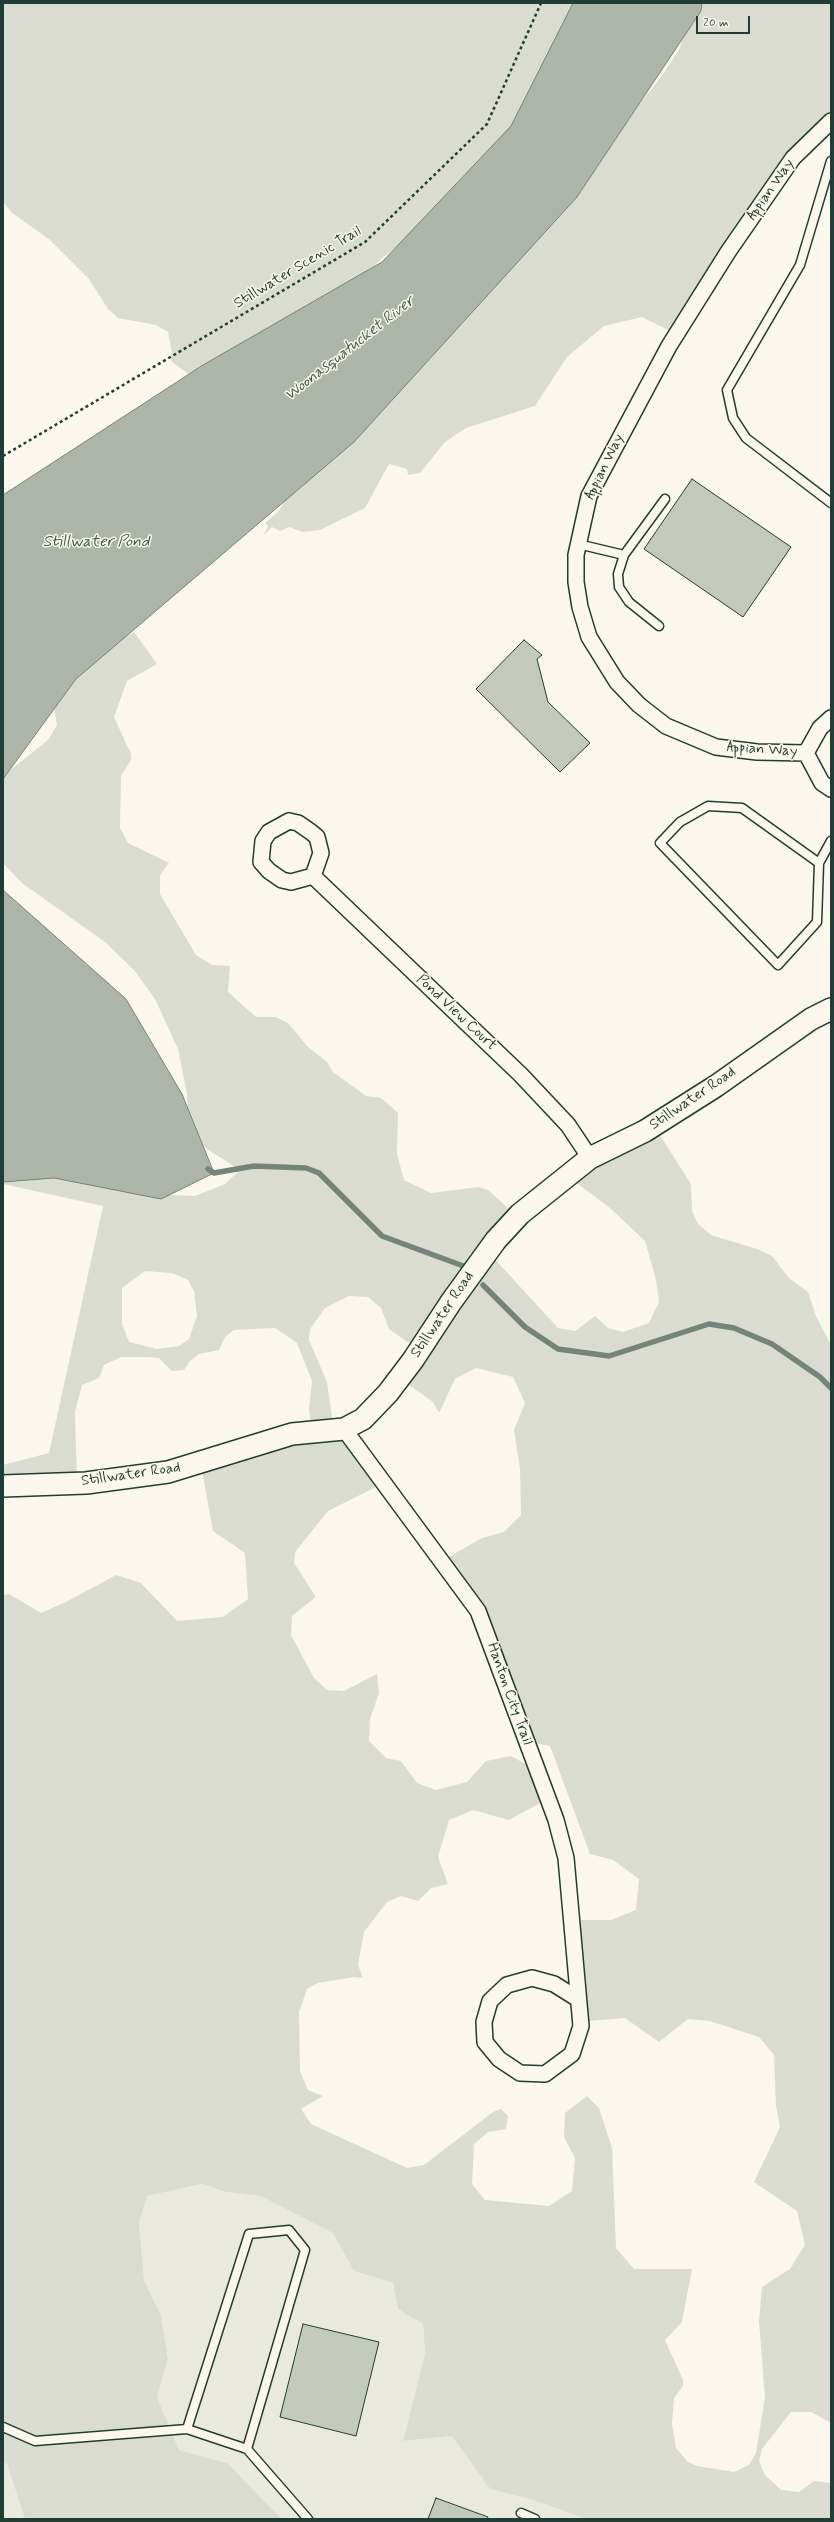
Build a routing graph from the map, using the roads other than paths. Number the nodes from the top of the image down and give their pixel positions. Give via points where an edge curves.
1 (831, 121) edge
2 (831, 161) edge
3 (665, 499) dead end
4 (831, 503) edge
5 (578, 544) junction
6 (624, 555) junction
7 (659, 626) dead end
8 (831, 718) edge
9 (806, 753) junction
10 (831, 789) edge
11 (831, 841) edge
12 (819, 863) junction
13 (313, 876) junction
14 (831, 1009) edge
15 (590, 1158) junction
16 (344, 1429) junction
17 (3, 1486) edge
18 (578, 1999) junction
19 (3, 2428) edge
20 (187, 2429) junction
21 (247, 2449) junction
22 (521, 2513) dead end
23 (308, 2519) edge
24 (535, 2519) edge

1 - 5 street, Appian Way via 794,158 728,252 669,346 589,496
2 - 4 lane via 800,265 727,390 733,418 746,438
3 - 6 lane
5 - 6 lane
5 - 9 street, Appian Way via 576,582 580,607 590,637 617,682 639,705 666,726 716,747 757,752
6 - 7 lane via 618,574 619,587 629,602
8 - 9 street, Appian Way via 820,728
9 - 10 street, Appian Way via 822,783
11 - 12 lane
12 - 12 lane via 742,808 708,806 680,822 660,843 778,965 817,922
13 - 13 street via 321,853 314,834 298,823 289,821 269,832 261,850 261,862 269,871 282,880 291,882
13 - 15 street, Pond View Court via 521,1075 568,1125
14 - 15 street, Stillwater Road via 810,1020 716,1086 645,1131
15 - 16 street, Stillwater Road via 520,1214 496,1240 388,1393 363,1420
16 - 17 street, Stillwater Road via 292,1434 168,1472 86,1483
16 - 18 street, Hanton City Trail via 478,1611 556,1820 566,1858
18 - 18 street via 581,2026 572,2054 545,2074 520,2073 499,2058 485,2042 484,2022 490,2001 507,1984 532,1978 554,1984
19 - 20 lane via 35,2441
20 - 21 lane
20 - 21 lane via 249,2234 288,2230 305,2250
21 - 23 lane
22 - 24 lane

